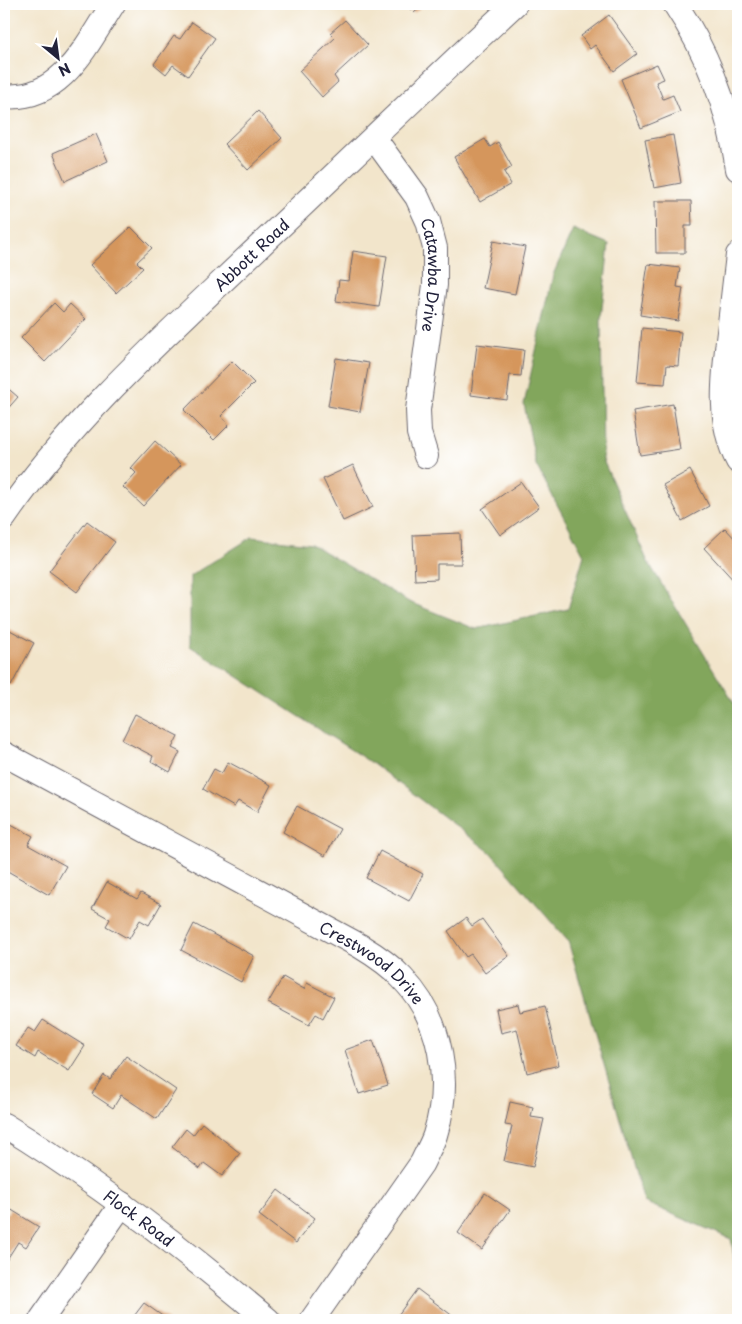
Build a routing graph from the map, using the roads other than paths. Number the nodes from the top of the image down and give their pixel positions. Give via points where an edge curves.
1 (113, 4) edge
2 (515, 4) edge
3 (675, 4) edge
4 (4, 96) edge
5 (374, 138) junction
6 (738, 170) edge
7 (738, 255) edge
8 (426, 456) dead end
9 (738, 461) edge
10 (4, 518) edge
11 (4, 754) edge
12 (4, 1125) edge
13 (122, 1204) junction
14 (41, 1320) edge
15 (268, 1320) edge
16 (312, 1320) edge

1 - 4 street via 73,66 56,81 37,91
2 - 5 street, Abbott Road
3 - 6 street via 716,82 729,118
5 - 8 street, Catawba Drive via 417,197 435,248 435,285 418,410 419,433
5 - 10 street, Abbott Road via 149,352 76,428 26,486
7 - 9 street via 724,379 728,438
11 - 16 street, Crestwood Drive via 383,960 402,978 432,1023 444,1078 435,1136 422,1163
12 - 13 street, Flock Road
13 - 14 street
13 - 15 street, Flock Road via 208,1269

